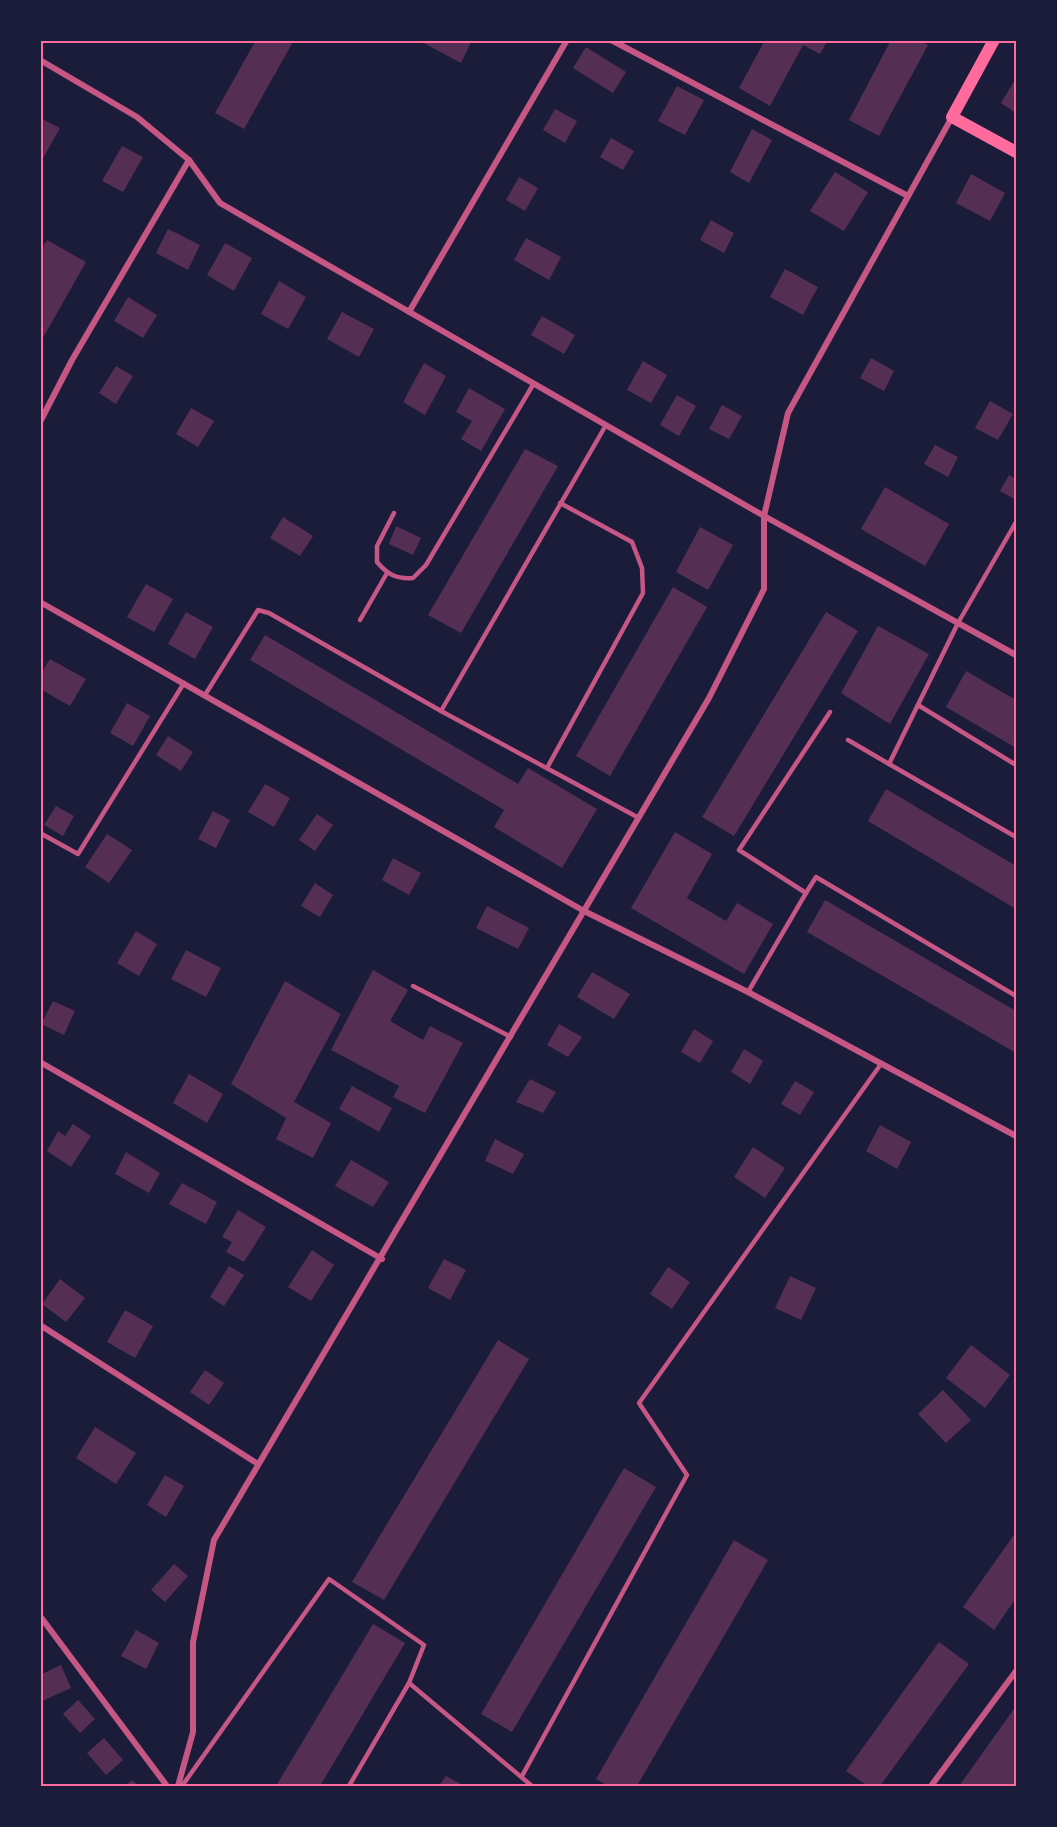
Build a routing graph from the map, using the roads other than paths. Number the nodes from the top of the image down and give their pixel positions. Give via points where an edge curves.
1 (567, 40) edge
2 (611, 40) edge
3 (994, 40) edge
4 (40, 60) edge
5 (952, 117) junction
6 (1017, 152) edge
7 (189, 160) junction
8 (908, 196) junction
9 (409, 312) junction
10 (534, 383) junction
11 (40, 422) edge
12 (606, 425) junction
13 (560, 503) junction
14 (394, 513) dead end
15 (764, 516) junction
16 (1017, 522) edge
17 (387, 573) junction
18 (40, 603) edge
19 (360, 620) dead end
20 (958, 622) junction
21 (1017, 655) edge
22 (184, 683) junction
23 (205, 695) junction
24 (918, 705) junction
25 (441, 711) junction
26 (830, 712) dead end
27 (848, 740) dead end
28 (889, 764) junction
29 (1017, 765) edge
30 (547, 768) junction
31 (639, 818) junction
32 (40, 833) edge
33 (1017, 837) edge
34 (806, 893) junction
35 (584, 912) junction
36 (412, 986) dead end
37 (748, 993) junction
38 (1017, 996) edge
39 (511, 1037) junction
40 (40, 1062) edge
41 (881, 1064) junction
42 (1017, 1136) edge
43 (382, 1259) junction
44 (40, 1325) edge
45 (258, 1464) junction
46 (40, 1616) edge
47 (1017, 1671) edge
48 (409, 1683) junction
49 (522, 1776) junction
50 (167, 1786) edge
51 (180, 1786) edge
52 (349, 1786) edge
53 (532, 1786) edge
54 (931, 1786) edge

1 - 9 street
2 - 8 street
3 - 5 main road
4 - 7 street via 138,117
5 - 6 main road
5 - 8 street
7 - 9 street via 220,203
7 - 11 street
8 - 15 street via 788,413
9 - 10 street
10 - 12 street
10 - 17 lane via 426,565 413,578 398,579
12 - 13 lane
12 - 15 street
13 - 25 lane
13 - 30 lane via 632,542 642,568 643,593
14 - 17 lane via 377,546 377,562
15 - 20 street
15 - 31 street via 764,589 709,698
16 - 20 lane
17 - 19 lane
18 - 22 street
20 - 21 street
20 - 24 lane
22 - 23 street
22 - 32 lane via 78,854
23 - 25 lane via 258,610
23 - 35 street
24 - 28 lane
24 - 29 lane
25 - 30 lane
26 - 34 lane via 739,850
27 - 28 lane
28 - 33 lane
30 - 31 lane
31 - 35 street
34 - 37 lane
34 - 38 lane via 816,877
35 - 37 street
35 - 39 street
36 - 39 lane
37 - 41 street
39 - 43 street
40 - 43 street
41 - 42 street
41 - 49 lane via 639,1403 687,1474
43 - 45 street
44 - 45 street
45 - 51 street via 214,1540 192,1641 192,1732
46 - 50 street
47 - 54 street
48 - 49 lane
48 - 51 lane via 424,1645 329,1579
48 - 52 lane
49 - 53 lane

